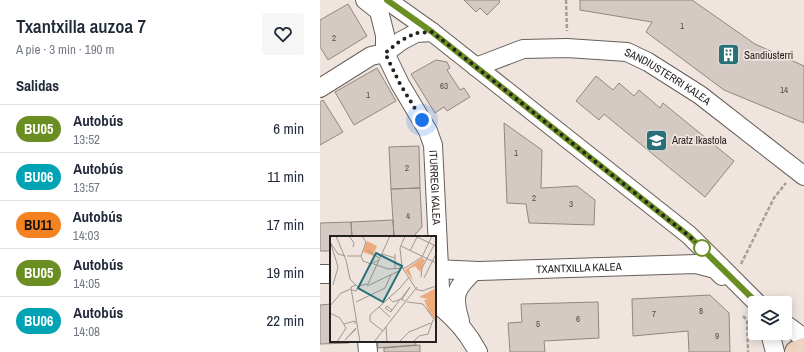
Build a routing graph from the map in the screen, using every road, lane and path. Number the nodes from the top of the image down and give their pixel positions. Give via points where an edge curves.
1 (365, 0) edge
2 (387, 0) edge
3 (566, 0) edge
4 (432, 32) junction
5 (567, 48) junction
6 (385, 53) junction
7 (507, 54) junction
8 (476, 67) junction
9 (501, 86) junction
10 (320, 88) edge
11 (804, 176) edge
12 (774, 198) dead end
13 (689, 236) junction
14 (679, 264) junction
15 (437, 268) edge
16 (477, 271) junction
17 (734, 279) junction
18 (750, 296) edge
19 (436, 304) edge
20 (748, 313) edge
21 (748, 317) edge
22 (456, 320) junction
23 (792, 329) edge
24 (804, 338) edge
25 (772, 340) edge
26 (367, 342) edge
27 (804, 349) edge
28 (368, 352) edge
29 (478, 352) edge
30 (748, 352) edge
31 (775, 352) edge
32 (796, 352) edge

1 - 6 street via 379,10 384,27
2 - 4 street
3 - 5 path
4 - 6 street via 416,33
4 - 8 street
5 - 7 street, SANDIUSTERRI KALEA via 523,49
5 - 11 street, SANDIUSTERRI KALEA via 626,52 648,62 700,95
6 - 10 street via 371,56
6 - 15 street, ITURREGI KALEA via 428,131 433,145 439,253
7 - 8 street, SANDIUSTERRI KALEA
7 - 9 street via 502,66
8 - 9 street
9 - 13 street
12 - 17 path
13 - 14 street via 685,254
13 - 17 street
14 - 16 street, TXANTXILLA KALEA
14 - 20 street, TXANTXILLA KALEA via 696,264 715,269
15 - 16 street, TXANTXILLA KALEA
15 - 22 street, ITURREGI KALEA via 443,300
16 - 22 street, ITURREGI KALEA via 459,288 455,298
17 - 18 street
19 - 22 street, ITURREGI KALEA
21 - 30 path
22 - 29 street, ITURREGI KALEA
23 - 24 street
25 - 31 street
26 - 28 street
27 - 32 main road

